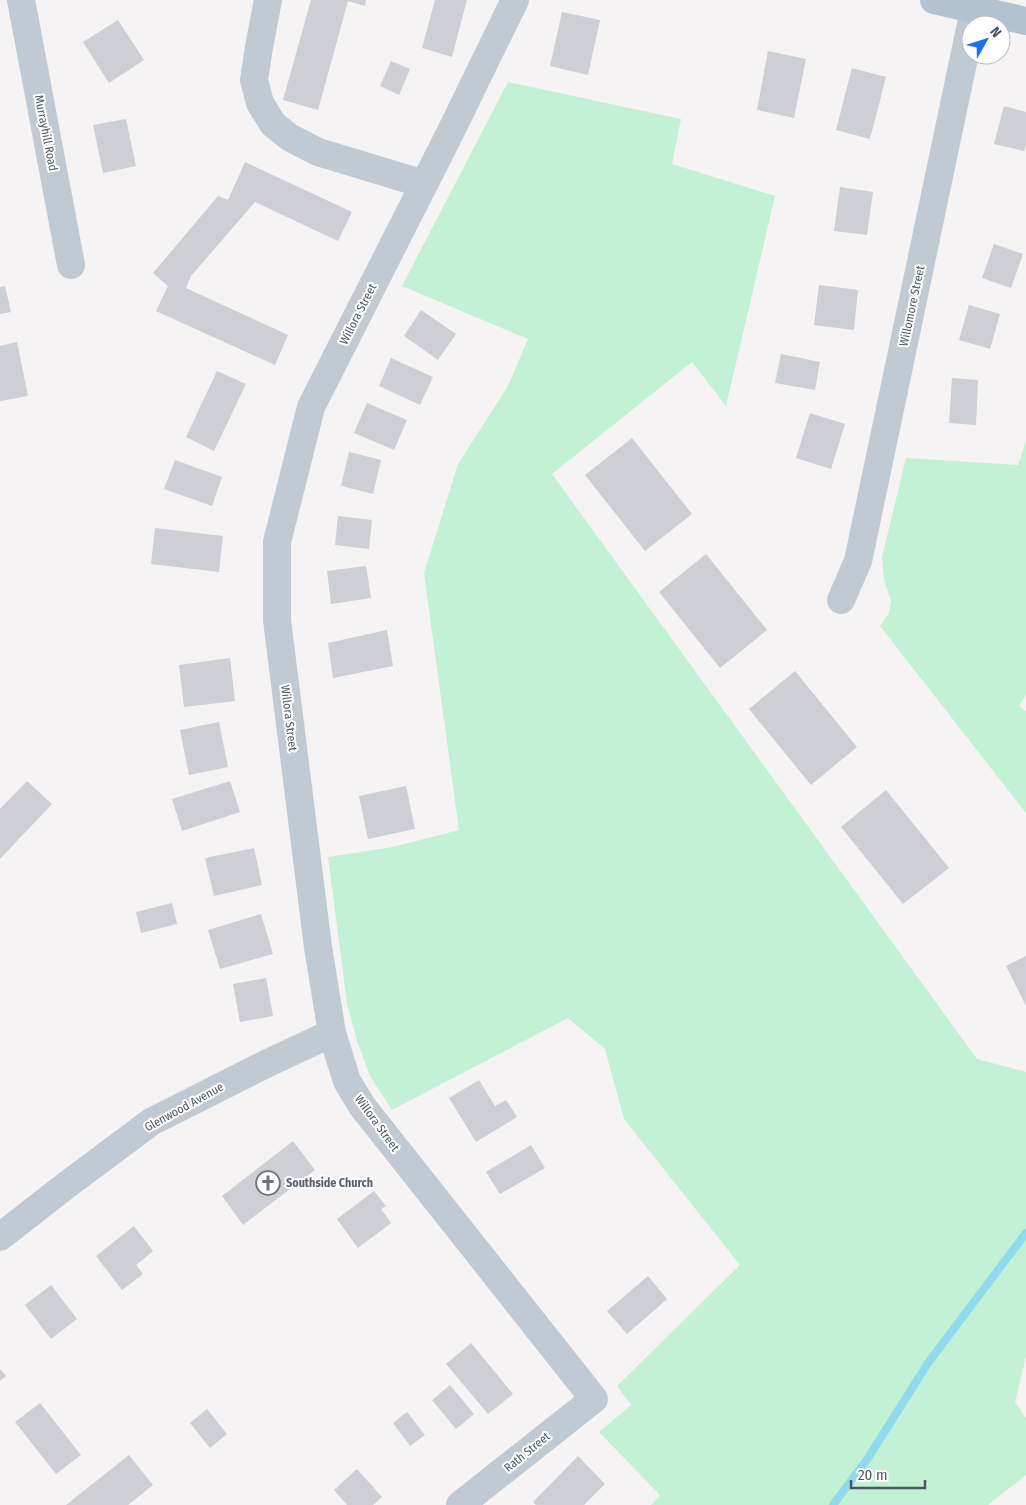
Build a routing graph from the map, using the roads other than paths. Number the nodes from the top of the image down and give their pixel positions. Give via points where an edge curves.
1 (21, 0) edge
2 (268, 0) edge
3 (515, 0) edge
4 (934, 0) edge
5 (974, 10) junction
6 (1026, 21) edge
7 (424, 184) junction
8 (71, 265) dead end
9 (841, 600) dead end
10 (332, 1033) junction
11 (0, 1237) edge
12 (594, 1399) joint
13 (460, 1505) edge

1 - 8 street, Murrayhill Road
2 - 7 street via 254,80 260,103 273,124 288,137 318,152
3 - 7 street, Willora Street
4 - 5 main road
5 - 6 main road
5 - 9 street, Willomore Street via 858,561
7 - 10 street, Willora Street via 311,407 277,542 277,620 318,947
10 - 11 street, Glenwood Avenue via 151,1122
10 - 12 street, Willora Street via 347,1081 362,1106
12 - 13 street, Rath Street

